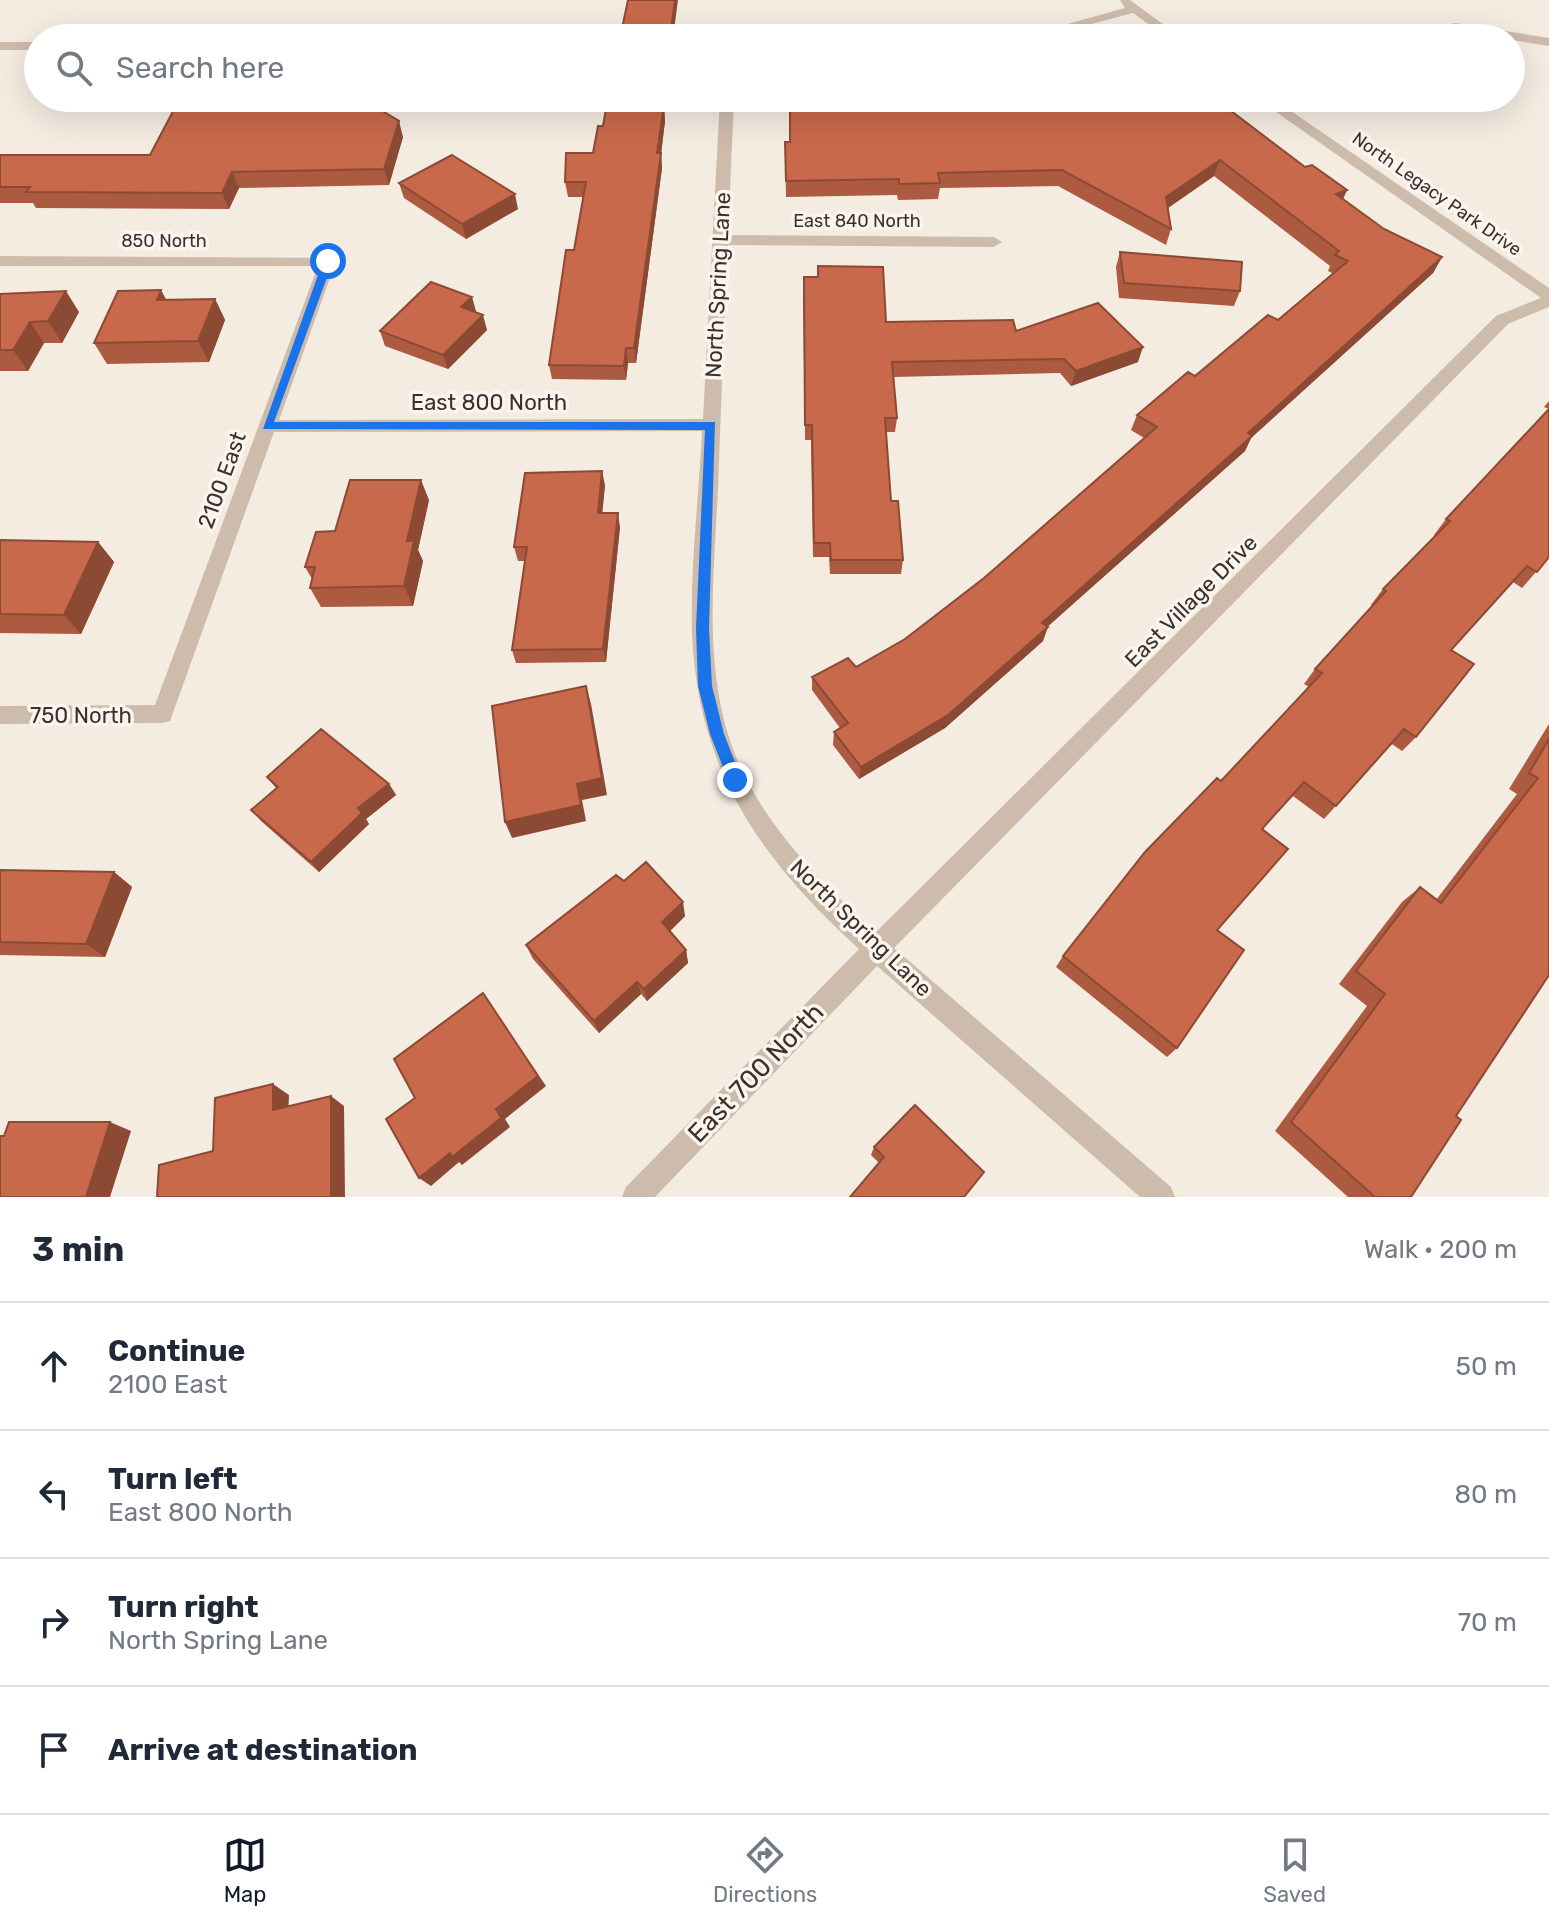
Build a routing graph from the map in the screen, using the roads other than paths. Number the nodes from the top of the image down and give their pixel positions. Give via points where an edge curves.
1 (1122, 0) edge
2 (1134, 9) junction
3 (1077, 24) edge
4 (1156, 24) edge
5 (1525, 38) edge
6 (1549, 42) edge
7 (0, 46) edge
8 (24, 46) edge
9 (726, 112) edge
10 (1283, 112) edge
11 (720, 240) junction
12 (994, 242) dead end
13 (0, 261) edge
14 (328, 261) joint
15 (1549, 299) edge
16 (711, 425) junction
17 (267, 426) junction
18 (162, 714) joint
19 (0, 715) edge
20 (876, 949) junction
21 (636, 1197) edge
22 (1161, 1197) edge

1 - 2 street
2 - 3 street
2 - 4 street
5 - 6 street
7 - 8 street
9 - 11 street, North Spring Lane
10 - 15 street, North Legacy Park Drive
11 - 12 street, East 840 North
11 - 16 street, North Spring Lane
13 - 14 street, 850 North
14 - 17 street, 2100 East
15 - 20 street, East Village Drive via 1502,320
16 - 17 street, East 800 North
16 - 20 street, North Spring Lane via 702,628 705,686 717,734 735,780 760,821 797,871
17 - 18 street, 2100 East
18 - 19 street, 750 North
20 - 21 street, East 700 North
20 - 22 street, North Spring Lane

